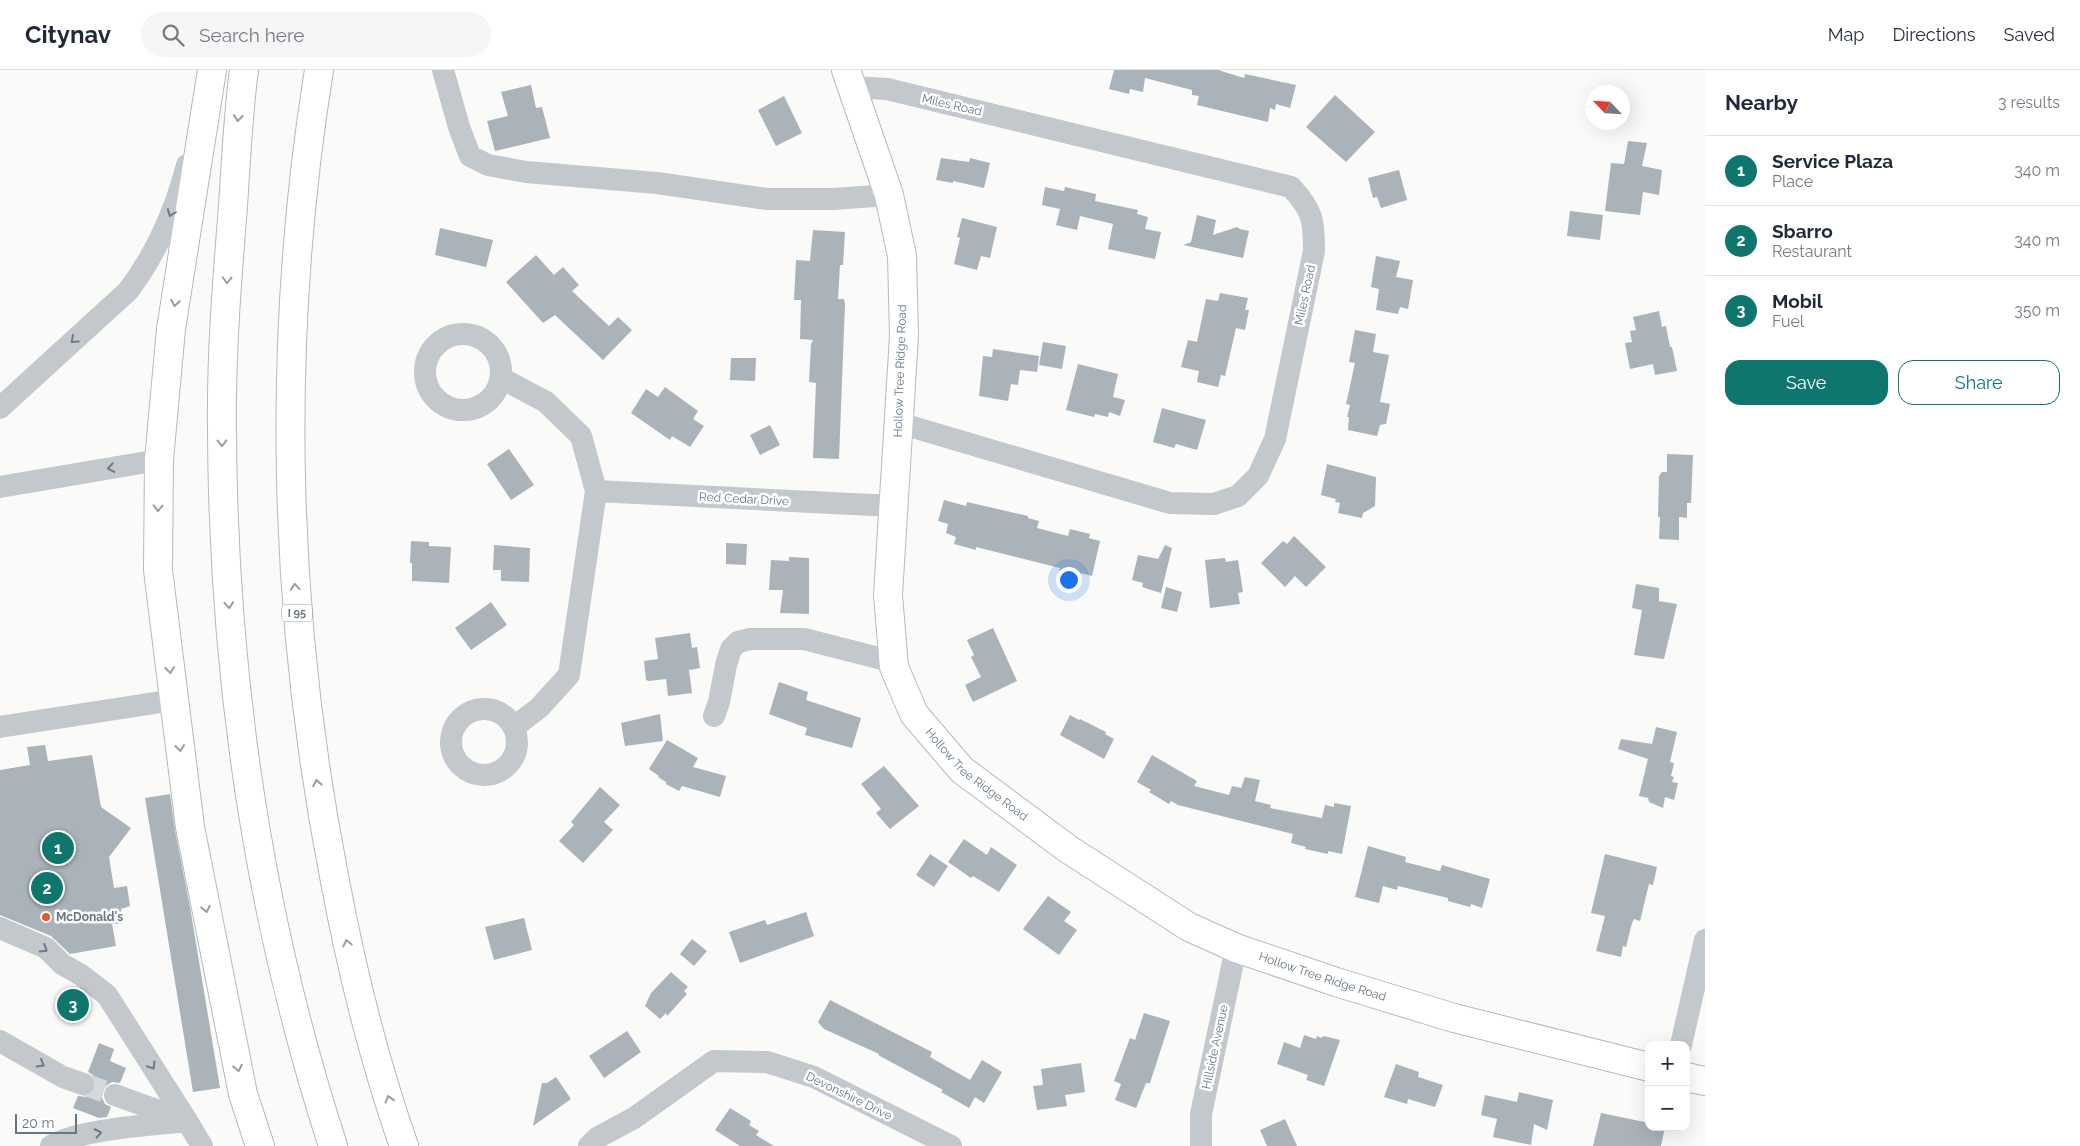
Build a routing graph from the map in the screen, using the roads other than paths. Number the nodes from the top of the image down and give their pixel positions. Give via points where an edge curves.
1 (244, 70) edge
2 (319, 70) edge
3 (443, 70) edge
4 (211, 76) edge
5 (849, 78) edge
6 (889, 195) junction
7 (501, 378) dead end
8 (0, 408) edge
9 (899, 423) junction
10 (159, 460) junction
11 (0, 487) edge
12 (596, 491) junction
13 (892, 506) junction
14 (894, 662) junction
15 (174, 700) junction
16 (714, 716) dead end
17 (0, 727) edge
18 (514, 727) dead end
19 (0, 928) edge
20 (1705, 940) edge
21 (1236, 948) junction
22 (0, 1041) edge
23 (1682, 1041) edge
24 (1645, 1066) edge
25 (1690, 1077) edge
26 (1705, 1081) edge
27 (83, 1084) tunnel mouth
28 (115, 1095) tunnel mouth
29 (187, 1121) junction
30 (51, 1146) edge
31 (202, 1146) edge
32 (260, 1146) edge
33 (333, 1146) edge
34 (404, 1146) edge
35 (589, 1146) edge
36 (951, 1146) edge
37 (1201, 1146) edge

1 -> 33 main road via 237,121 227,277 222,418 223,504 232,646 248,780 265,882 299,1030
34 -> 2 main road, I 95 via 359,993 342,919 315,772 297,623 290,472 292,332 303,182
3 - 6 street via 470,156 488,165 767,198 834,199
4 -> 8 street via 183,183 160,242 142,272 128,291
4 -> 10 main road via 171,329
5 - 6 main road, Hollow Tree Ridge Road
5 - 9 street, Miles Road via 1291,187 1307,204 1314,225 1314,251 1275,439 1258,476 1238,496 1214,504 1170,503
6 - 9 main road, Hollow Tree Ridge Road via 902,256 904,336
7 - 12 street via 546,402 581,436
9 - 13 main road, Hollow Tree Ridge Road
10 -> 11 street
10 -> 15 main road via 158,570
12 - 13 street, Red Cedar Drive
12 - 18 street via 569,675 539,708
13 - 14 main road, Hollow Tree Ridge Road via 888,595
14 - 16 street via 804,639 738,642 731,649
14 - 21 main road, Hollow Tree Ridge Road via 914,714 962,770 1068,849 1189,928
15 - 17 street
15 -> 32 main road via 190,827 243,1094
19 -> 29 street via 46,948 62,964 107,996
20 - 23 street
21 - 24 main road, Hollow Tree Ridge Road via 1454,1018
21 - 37 street, Hillside Avenue via 1201,1114
22 -> 27 street via 63,1077
25 - 26 main road
28 - 29 street
30 -> 29 street via 60,1140 107,1130
29 - 31 street
35 - 36 street, Devonshire Drive via 714,1062 767,1062 814,1077

